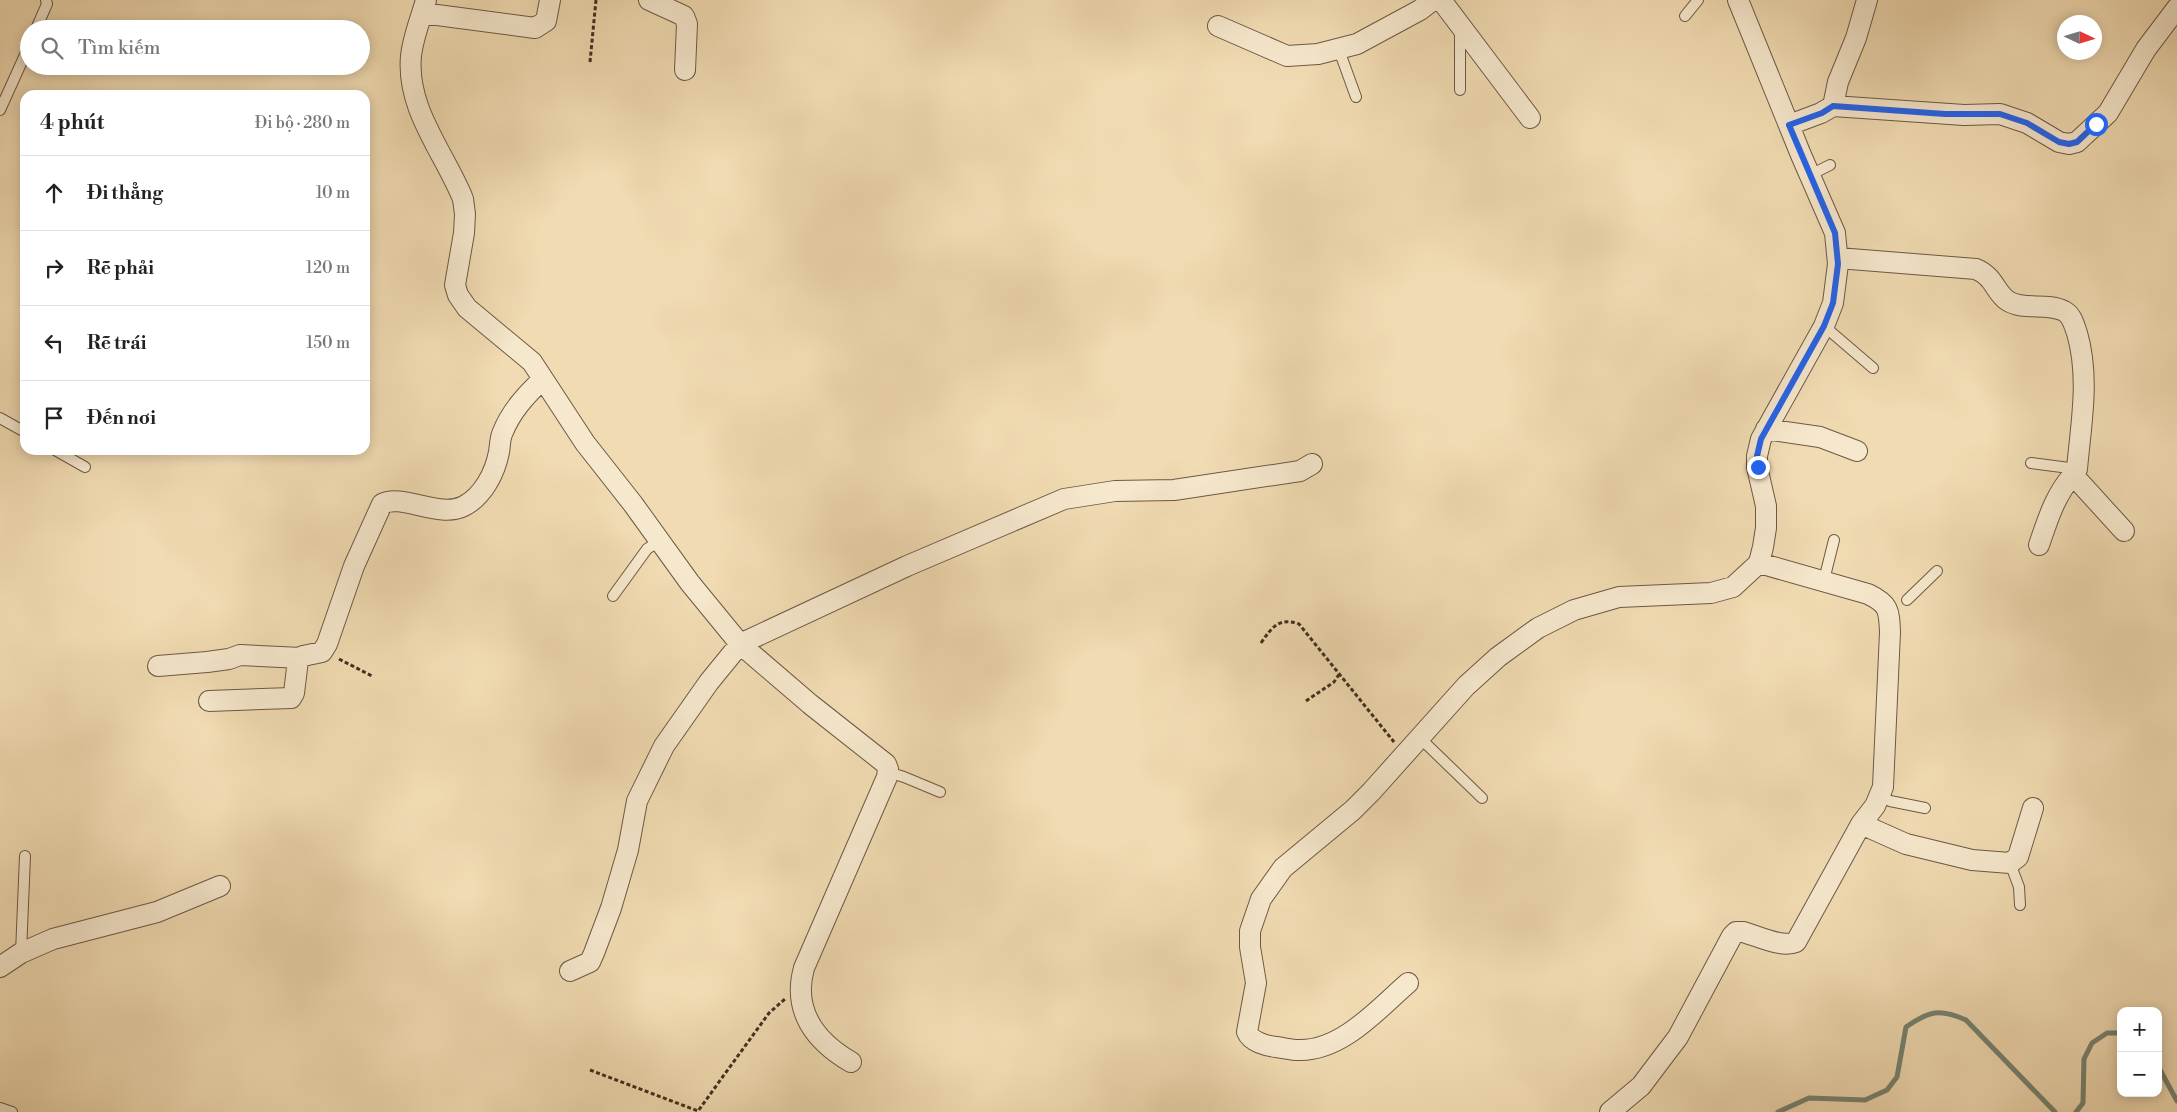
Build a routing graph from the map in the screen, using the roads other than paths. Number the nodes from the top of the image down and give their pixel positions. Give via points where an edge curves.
1 (46, 0) edge
2 (550, 0) edge
3 (649, 0) edge
4 (1433, 0) edge
5 (1441, 0) edge
6 (1698, 0) edge
7 (1738, 0) edge
8 (1868, 0) edge
9 (424, 6) edge
10 (2177, 8) edge
11 (1686, 16) dead end
12 (40, 20) edge
13 (1460, 25) junction
14 (1218, 26) dead end
15 (1339, 50) junction
16 (20, 66) edge
17 (685, 70) dead end
18 (1460, 90) dead end
19 (1356, 97) dead end
20 (1833, 106) junction
21 (0, 110) edge
22 (1530, 118) dead end
23 (1789, 125) junction
24 (1830, 165) dead end
25 (1810, 175) junction
26 (1838, 258) junction
27 (1824, 326) junction
28 (1873, 368) dead end
29 (543, 379) junction
30 (0, 418) edge
31 (20, 429) edge
32 (1766, 429) junction
33 (1857, 451) dead end
34 (64, 455) edge
35 (2031, 463) dead end
36 (1312, 464) dead end
37 (85, 467) dead end
38 (2075, 472) junction
39 (2124, 530) dead end
40 (1834, 540) dead end
41 (659, 541) junction
42 (2039, 545) dead end
43 (1759, 563) junction
44 (1936, 572) dead end
45 (1824, 580) junction
46 (613, 596) dead end
47 (1907, 600) dead end
48 (740, 644) junction
49 (300, 658) junction
50 (158, 666) dead end
51 (209, 701) dead end
52 (1419, 737) junction
53 (888, 772) junction
54 (940, 792) dead end
55 (1880, 795) junction
56 (1482, 798) dead end
57 (1925, 808) dead end
58 (2033, 808) dead end
59 (1861, 824) junction
60 (25, 856) dead end
61 (2010, 863) junction
62 (220, 886) dead end
63 (2020, 905) dead end
64 (21, 953) junction
65 (0, 966) edge
66 (570, 972) dead end
67 (1408, 983) dead end
68 (851, 1062) dead end
69 (0, 1108) edge
70 (12, 1112) edge
71 (1610, 1112) edge

1 - 12 lane
2 - 9 street via 546,21 536,28
3 - 17 street via 684,16 687,24
4 - 15 street via 1357,44
5 - 13 street
6 - 11 lane
7 - 23 street
8 - 20 street via 1838,82
9 - 29 street via 411,56 413,90 421,115 463,199 464,233 456,278 458,295 468,308 525,354
10 - 20 street via 2146,49 2108,113 2077,142 2059,142 2034,126 2000,114 1945,114
13 - 18 lane
13 - 22 street
14 - 15 street via 1287,56
15 - 19 lane
16 - 21 lane
20 - 23 street
23 - 25 street
24 - 25 lane
25 - 26 street via 1835,233
26 - 27 street via 1833,303
26 - 38 street via 1976,269 1989,276 2009,302 2058,308 2066,312 2077,336 2085,380
27 - 28 lane
27 - 32 street
29 - 41 street via 584,443
29 - 49 street via 523,398 508,420 492,474 476,498 455,510 394,501 382,504 354,566 327,644 322,652
30 - 31 lane
32 - 33 street via 1820,437
32 - 43 street via 1757,456 1766,506 1766,528
34 - 37 lane
35 - 38 lane
36 - 48 street via 1300,471 1174,490 1115,491 1064,499 907,566
38 - 39 street
38 - 42 street via 2052,506
40 - 45 lane
41 - 46 lane via 647,549
41 - 48 street
43 - 45 street
43 - 52 street via 1733,587 1711,593 1619,597 1556,618 1498,657
44 - 47 lane
45 - 55 street via 1868,594 1892,611 1886,755
48 - 53 street via 886,764
48 - 66 street via 664,746 637,801 628,850 594,953 590,962
49 - 50 street via 240,655 207,662
49 - 51 street via 291,698
52 - 56 lane
52 - 67 street via 1365,798 1283,868 1270,884 1250,931 1256,983 1247,1032 1251,1038 1269,1046 1300,1050 1319,1047 1339,1040
53 - 54 lane
53 - 68 street via 804,968 800,990 805,1014 817,1036
55 - 57 lane via 1890,801
55 - 59 street
58 - 61 street via 2018,857
59 - 61 street via 1906,844 1972,860
59 - 71 street via 1796,942 1783,943 1736,932 1678,1037 1641,1086
60 - 64 lane
61 - 63 lane
62 - 64 street via 158,912 127,922 66,934
64 - 65 street
69 - 70 lane

